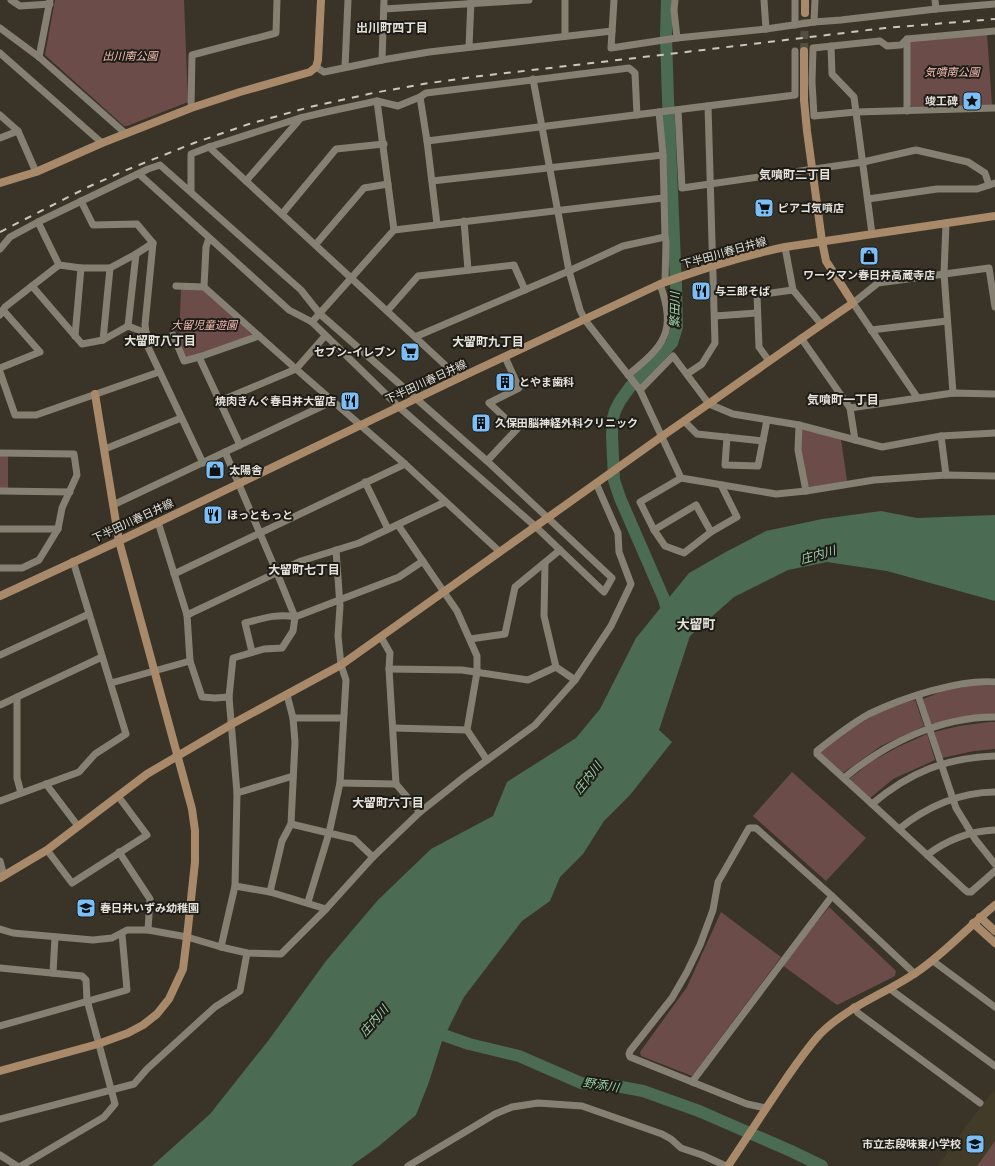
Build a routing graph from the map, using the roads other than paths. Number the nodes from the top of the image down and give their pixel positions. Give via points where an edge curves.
1 (10, 0) edge
2 (277, 0) edge
3 (321, 0) edge
4 (348, 0) edge
5 (384, 0) edge
6 (529, 0) edge
7 (565, 0) edge
8 (614, 0) edge
9 (675, 0) edge
10 (764, 0) edge
11 (795, 0) edge
12 (805, 0) edge
13 (815, 0) edge
14 (935, 0) edge
15 (50, 2) edge
16 (471, 2) edge
17 (995, 4) edge
18 (384, 9) junction
19 (936, 9) junction
20 (804, 13) tunnel mouth
21 (814, 22) junction
22 (794, 25) junction
23 (0, 28) edge
24 (766, 29) junction
25 (612, 31) junction
26 (995, 31) edge
27 (565, 36) junction
28 (677, 38) junction
29 (907, 39) junction
30 (831, 46) junction
31 (469, 47) junction
32 (795, 51) tunnel mouth
33 (804, 51) tunnel mouth
34 (0, 53) edge
35 (39, 57) junction
36 (382, 60) junction
37 (316, 67) junction
38 (345, 68) junction
39 (533, 79) junction
40 (420, 97) junction
41 (377, 101) junction
42 (708, 106) junction
43 (191, 108) junction
44 (995, 108) edge
45 (678, 110) junction
46 (907, 110) junction
47 (660, 112) junction
48 (856, 112) junction
49 (0, 115) edge
50 (637, 115) junction
51 (300, 118) junction
52 (542, 127) junction
53 (18, 131) junction
54 (125, 133) junction
55 (0, 138) edge
56 (427, 141) junction
57 (102, 143) junction
58 (384, 144) junction
59 (209, 147) junction
60 (663, 155) junction
61 (863, 162) junction
62 (550, 168) junction
63 (812, 169) junction
64 (36, 172) junction
65 (139, 174) junction
66 (246, 180) junction
67 (432, 182) junction
68 (0, 183) edge
69 (711, 183) junction
70 (388, 184) junction
71 (992, 184) edge
72 (191, 191) junction
73 (663, 198) junction
74 (868, 199) junction
75 (81, 201) junction
76 (558, 210) junction
77 (282, 214) junction
78 (995, 216) edge
79 (464, 221) junction
80 (38, 222) junction
81 (946, 223) junction
82 (437, 224) junction
83 (394, 230) junction
84 (872, 234) junction
85 (664, 236) junction
86 (209, 238) junction
87 (822, 241) junction
88 (153, 243) junction
89 (316, 244) junction
90 (785, 247) junction
91 (0, 249) edge
92 (136, 254) junction
93 (59, 265) junction
94 (713, 265) junction
95 (81, 268) junction
96 (110, 268) junction
97 (468, 270) junction
98 (569, 271) junction
99 (944, 274) junction
100 (352, 278) junction
101 (664, 283) junction
102 (32, 286) junction
103 (176, 286) dead end
104 (204, 287) junction
105 (525, 290) junction
106 (794, 290) junction
107 (853, 303) junction
108 (995, 307) edge
109 (388, 310) junction
110 (2, 313) edge
111 (757, 313) junction
112 (320, 314) junction
113 (715, 316) junction
114 (585, 320) junction
115 (312, 322) junction
116 (947, 322) junction
117 (821, 324) junction
118 (128, 326) junction
119 (871, 330) junction
120 (146, 333) junction
121 (75, 336) junction
122 (173, 336) dead end
123 (259, 336) junction
124 (325, 336) junction
125 (415, 337) junction
126 (801, 338) junction
127 (103, 340) junction
128 (199, 357) junction
129 (505, 357) junction
130 (769, 361) junction
131 (0, 368) edge
132 (296, 369) junction
133 (0, 372) edge
134 (159, 372) junction
135 (687, 374) junction
136 (628, 375) junction
137 (458, 378) junction
138 (640, 390) junction
139 (953, 392) junction
140 (95, 394) junction
141 (995, 394) edge
142 (917, 397) junction
143 (417, 398) junction
144 (220, 401) junction
145 (333, 402) junction
146 (709, 404) junction
147 (399, 406) junction
148 (850, 408) junction
149 (181, 418) junction
150 (767, 420) junction
151 (684, 421) junction
152 (362, 425) junction
153 (799, 425) junction
154 (995, 433) edge
155 (941, 436) junction
156 (661, 437) junction
157 (727, 437) junction
158 (855, 440) junction
159 (763, 441) junction
160 (240, 445) junction
161 (105, 449) junction
162 (225, 452) junction
163 (0, 453) edge
164 (487, 461) junction
165 (203, 463) junction
166 (405, 464) junction
167 (946, 475) junction
168 (995, 476) edge
169 (681, 478) junction
170 (365, 482) junction
171 (597, 482) junction
172 (238, 483) junction
173 (721, 485) junction
174 (0, 491) edge
175 (806, 491) junction
176 (70, 492) junction
177 (445, 502) junction
178 (113, 505) junction
179 (547, 518) junction
180 (158, 522) junction
181 (398, 524) junction
182 (535, 526) junction
183 (0, 529) edge
184 (58, 529) junction
185 (388, 529) junction
186 (654, 530) junction
187 (711, 532) junction
188 (260, 533) junction
189 (119, 541) junction
190 (336, 550) junction
191 (560, 550) junction
192 (500, 552) junction
193 (73, 561) junction
194 (423, 561) junction
195 (545, 563) junction
196 (0, 568) edge
197 (277, 573) junction
198 (174, 574) junction
199 (444, 592) junction
200 (0, 596) edge
201 (339, 600) junction
202 (89, 614) junction
203 (187, 615) junction
204 (294, 618) junction
205 (381, 637) junction
206 (470, 639) junction
207 (252, 652) junction
208 (0, 655) edge
209 (102, 657) junction
210 (190, 660) junction
211 (341, 665) junction
212 (556, 667) junction
213 (389, 669) junction
214 (155, 671) junction
215 (478, 672) junction
216 (575, 680) junction
217 (995, 682) edge
218 (111, 683) junction
219 (287, 695) junction
220 (918, 695) junction
221 (17, 697) junction
222 (229, 697) junction
223 (0, 705) edge
224 (995, 717) edge
225 (293, 718) junction
226 (344, 718) junction
227 (232, 724) junction
228 (394, 728) junction
229 (928, 729) junction
230 (467, 730) junction
231 (178, 756) junction
232 (995, 756) edge
233 (487, 760) junction
234 (941, 764) junction
235 (293, 776) junction
236 (844, 778) junction
237 (340, 783) junction
238 (46, 784) junction
239 (396, 784) junction
240 (995, 792) edge
241 (21, 793) junction
242 (237, 793) junction
243 (118, 796) junction
244 (954, 800) junction
245 (0, 801) edge
246 (872, 804) junction
247 (420, 812) junction
248 (291, 824) junction
249 (78, 826) junction
250 (899, 829) junction
251 (995, 830) edge
252 (329, 833) junction
253 (971, 834) junction
254 (47, 850) junction
255 (119, 852) junction
256 (927, 855) junction
257 (373, 857) junction
258 (0, 860) edge
259 (995, 864) edge
260 (995, 871) edge
261 (2, 877) edge
262 (235, 886) junction
263 (270, 892) junction
264 (832, 896) junction
265 (308, 902) junction
266 (995, 905) edge
267 (326, 909) junction
268 (977, 920) junction
269 (0, 929) edge
270 (148, 930) junction
271 (995, 931) edge
272 (122, 934) junction
273 (55, 937) junction
274 (187, 937) junction
275 (995, 943) edge
276 (220, 947) junction
277 (247, 953) junction
278 (934, 961) junction
279 (0, 968) edge
280 (53, 973) junction
281 (915, 974) junction
282 (890, 989) junction
283 (87, 1000) junction
284 (854, 1007) junction
285 (995, 1008) edge
286 (0, 1026) edge
287 (98, 1044) junction
288 (995, 1066) edge
289 (0, 1071) edge
290 (692, 1082) junction
291 (112, 1090) junction
292 (980, 1103) dead end
293 (766, 1108) junction
294 (0, 1119) edge
295 (0, 1155) edge
296 (729, 1164) edge
297 (17, 1166) edge
298 (21, 1166) edge
299 (408, 1166) edge

1 - 15 street via 20,6
2 - 43 street via 276,33 192,55
3 - 37 street
4 - 38 street
5 - 18 street
6 - 16 street
7 - 27 street
8 - 25 street
9 - 28 street
10 - 24 street
11 - 22 street
12 - 20 street
13 - 21 street
14 - 19 street
15 - 35 street
16 - 18 street
16 - 31 street
17 - 19 street
18 - 36 street
19 - 21 street
21 - 22 street
22 - 24 street
23 - 35 street
24 - 28 street
25 - 27 street
25 - 28 street via 611,48
26 - 29 street
27 - 31 street
29 - 30 street via 901,45 887,46 880,41
29 - 46 street
30 - 48 street via 832,74 854,97
30 - 48 street via 813,48 814,116
31 - 36 street
32 - 42 street via 796,95
33 - 63 street via 804,100
34 - 57 street
35 - 54 street
36 - 38 street
37 - 38 street via 324,72
37 - 43 street via 310,72
39 - 40 street via 426,93
39 - 50 street via 629,68 635,73
39 - 52 street
40 - 41 street via 398,106
40 - 56 street
41 - 51 street
41 - 58 street
42 - 45 street
42 - 69 street
43 - 54 street
44 - 46 street
45 - 47 street
45 - 69 street via 682,188
46 - 48 street
47 - 50 street
47 - 60 street
48 - 61 street
49 - 53 street
50 - 52 street
51 - 59 street
51 - 66 street
52 - 56 street
52 - 62 street
53 - 55 street
53 - 64 street
54 - 57 street
56 - 67 street
57 - 64 street
58 - 70 street
58 - 77 street via 336,149
59 - 66 street
59 - 72 street via 191,154
60 - 62 street
60 - 73 street
61 - 63 street
61 - 71 street via 916,150 968,162 985,173
61 - 74 street
62 - 67 street
62 - 76 street
63 - 69 street
63 - 87 street
64 - 68 street
65 - 72 street via 160,165
65 - 75 street
65 - 86 street
66 - 77 street
67 - 82 street
69 - 94 street
70 - 83 street
70 - 89 street via 364,188
71 - 74 street via 977,189 937,189
72 - 112 street via 301,290
73 - 76 street
73 - 85 street
74 - 84 street
75 - 80 street
75 - 88 street via 93,225 137,224
76 - 79 street
76 - 98 street
77 - 89 street
78 - 81 street, 下半田川春日井線
79 - 82 street
79 - 97 street
80 - 91 street via 10,237
80 - 93 street
81 - 84 street, 下半田川春日井線
81 - 99 street
82 - 83 street
83 - 100 street
84 - 87 street, 下半田川春日井線
85 - 98 street via 622,246
85 - 101 street
86 - 104 street via 206,247
86 - 115 street via 289,310
87 - 90 street, 下半田川春日井線
87 - 107 street via 826,261
88 - 92 street
88 - 120 street
89 - 100 street
90 - 94 street, 下半田川春日井線
90 - 106 street
92 - 96 street
92 - 118 street
93 - 95 street
93 - 102 street
94 - 101 street, 下半田川春日井線
94 - 113 street
95 - 96 street
95 - 121 street
96 - 127 street
97 - 105 street via 514,264
97 - 109 street via 418,276
98 - 105 street
98 - 114 street
99 - 107 street via 878,283
99 - 108 street via 989,268
99 - 116 street
100 - 109 street
100 - 112 street
101 - 114 street, 下半田川春日井線
101 - 136 street via 668,325 663,340 648,359
102 - 110 street via 5,307
102 - 121 street
103 - 104 street
104 - 123 street
105 - 125 street
106 - 111 street via 757,295
106 - 117 street
107 - 117 street
107 - 119 street
109 - 125 street
110 - 131 street via 40,352
111 - 113 street
111 - 130 street via 759,347
112 - 115 street
112 - 143 street
113 - 135 street via 715,343 702,364
114 - 129 street, 下半田川春日井線
114 - 136 street
115 - 124 street
116 - 119 street
116 - 139 street
117 - 126 street
118 - 120 street
118 - 127 street
119 - 142 street
120 - 134 street via 148,347
121 - 127 street via 82,344
122 - 128 street via 184,361
123 - 128 street
123 - 132 street
124 - 132 street
124 - 147 street
125 - 137 street
126 - 130 street
126 - 148 street
128 - 144 street
129 - 137 street, 下半田川春日井線
129 - 164 street via 519,388 489,403 517,429
130 - 146 street
132 - 144 street
132 - 145 street
133 - 140 street via 15,415 36,415
134 - 140 street
134 - 149 street
135 - 138 street via 674,356
135 - 146 street
136 - 138 street
137 - 143 street, 下半田川春日井線
138 - 156 street
139 - 141 street
139 - 142 street
140 - 161 street
142 - 148 street
143 - 147 street, 下半田川春日井線
143 - 164 street
144 - 160 street
145 - 152 street
145 - 160 street
146 - 150 street via 733,414
146 - 151 street
147 - 152 street, 下半田川春日井線
147 - 182 street
148 - 158 street
149 - 161 street
149 - 165 street
150 - 153 street
150 - 159 street
151 - 156 street
151 - 157 street via 697,434
152 - 166 street
152 - 172 street, 下半田川春日井線
153 - 158 street
153 - 175 street via 798,450
154 - 155 street
155 - 158 street via 882,447
155 - 167 street
156 - 169 street
156 - 171 street
157 - 159 street
157 - 159 street via 725,465 758,466
160 - 162 street
161 - 178 street
162 - 165 street
162 - 172 street
163 - 176 street via 74,454 77,475
164 - 179 street
165 - 178 street
166 - 170 street
166 - 177 street
167 - 168 street
167 - 175 street via 874,480
169 - 173 street
169 - 186 street via 640,502
170 - 185 street
170 - 188 street
171 - 179 street
171 - 216 street via 618,533 619,552 631,584 611,626
172 - 180 street, 下半田川春日井線
172 - 188 street
173 - 175 street via 776,494
173 - 187 street via 737,517
174 - 176 street
176 - 184 street via 62,508
177 - 181 street
177 - 192 street
178 - 189 street
179 - 182 street
179 - 191 street via 612,578 604,592
180 - 189 street, 下半田川春日井線
180 - 198 street
181 - 185 street
181 - 194 street
182 - 191 street
182 - 192 street
183 - 184 street
184 - 196 street via 39,560 22,568
185 - 190 street
186 - 187 street via 665,546 684,553
186 - 187 street via 696,505
188 - 197 street
188 - 198 street
189 - 193 street, 下半田川春日井線
189 - 214 street
190 - 197 street via 301,561
190 - 201 street
191 - 195 street
192 - 199 street
193 - 200 street, 下半田川春日井線
193 - 202 street
194 - 199 street
194 - 201 street via 399,577
195 - 206 street via 515,587 505,634
195 - 212 street via 544,616
197 - 203 street
197 - 204 street
198 - 203 street
199 - 205 street
199 - 206 street via 457,611
201 - 204 street
201 - 211 street via 338,636
202 - 208 street
202 - 209 street
203 - 210 street
204 - 207 street via 293,631 282,648
204 - 207 street via 268,617 245,623
205 - 211 street
205 - 213 street via 390,653
206 - 215 street via 477,656
207 - 222 street via 233,658
209 - 218 street
209 - 221 street
210 - 214 street
210 - 222 street via 202,697
211 - 219 street
211 - 226 street via 346,680
212 - 215 street via 528,680
212 - 216 street
213 - 215 street
213 - 228 street
214 - 218 street
214 - 231 street
215 - 230 street
216 - 233 street via 535,725
217 - 220 street via 960,683
218 - 238 street via 126,734 95,754 79,772
219 - 225 street
219 - 227 street
220 - 229 street
220 - 236 street via 895,702 868,715 817,751 817,754
221 - 223 street
221 - 241 street via 17,778
222 - 227 street
224 - 229 street via 961,720
225 - 226 street
225 - 235 street
226 - 237 street
227 - 231 street
227 - 242 street
228 - 230 street
228 - 239 street
229 - 234 street
229 - 236 street via 895,742
230 - 233 street
231 - 243 street via 147,774
231 - 274 street via 195,831 195,862
232 - 234 street via 958,759
233 - 247 street
234 - 244 street
234 - 246 street via 910,777
235 - 242 street
235 - 248 street
236 - 246 street
237 - 239 street
237 - 252 street
238 - 241 street
238 - 249 street
239 - 247 street
240 - 244 street via 972,794
241 - 245 street
242 - 262 street
243 - 249 street
243 - 255 street via 146,834
244 - 250 street via 935,805
244 - 253 street
246 - 250 street
247 - 257 street
248 - 252 street
248 - 263 street via 282,841
249 - 254 street
250 - 256 street
251 - 253 street
252 - 257 street via 354,839
252 - 265 street
253 - 256 street via 946,842
253 - 259 street
254 - 255 street via 72,883
254 - 261 street
255 - 270 street via 150,899
256 - 260 street via 968,892
257 - 267 street
258 - 261 street
262 - 263 street
262 - 276 street
263 - 265 street
264 - 281 street
264 - 290 street
264 - 290 street via 756,828 749,828 718,882 713,910 687,972 672,998 629,1054
265 - 267 street
266 - 268 street
267 - 277 street via 281,954
268 - 271 street
268 - 275 street
268 - 278 street
269 - 273 street via 13,933
270 - 272 street via 127,930
270 - 274 street
272 - 273 street via 93,940
272 - 283 street via 127,990
273 - 280 street
274 - 276 street
274 - 287 street via 183,969 169,999 157,1014 138,1028
276 - 277 street
277 - 291 street via 240,991 215,1007 134,1084
278 - 281 street
278 - 285 street
279 - 280 street
280 - 283 street via 82,976 86,980
281 - 282 street
282 - 284 street
282 - 288 street
283 - 286 street
283 - 287 street
284 - 292 street via 858,1013
284 - 293 street via 820,1034 798,1060
287 - 289 street
287 - 291 street
290 - 293 street via 748,1104
291 - 294 street
291 - 298 street via 115,1104 104,1117
293 - 296 street
295 - 297 street
296 - 299 street via 680,1148 662,1134 582,1106 538,1103 512,1107 495,1114

